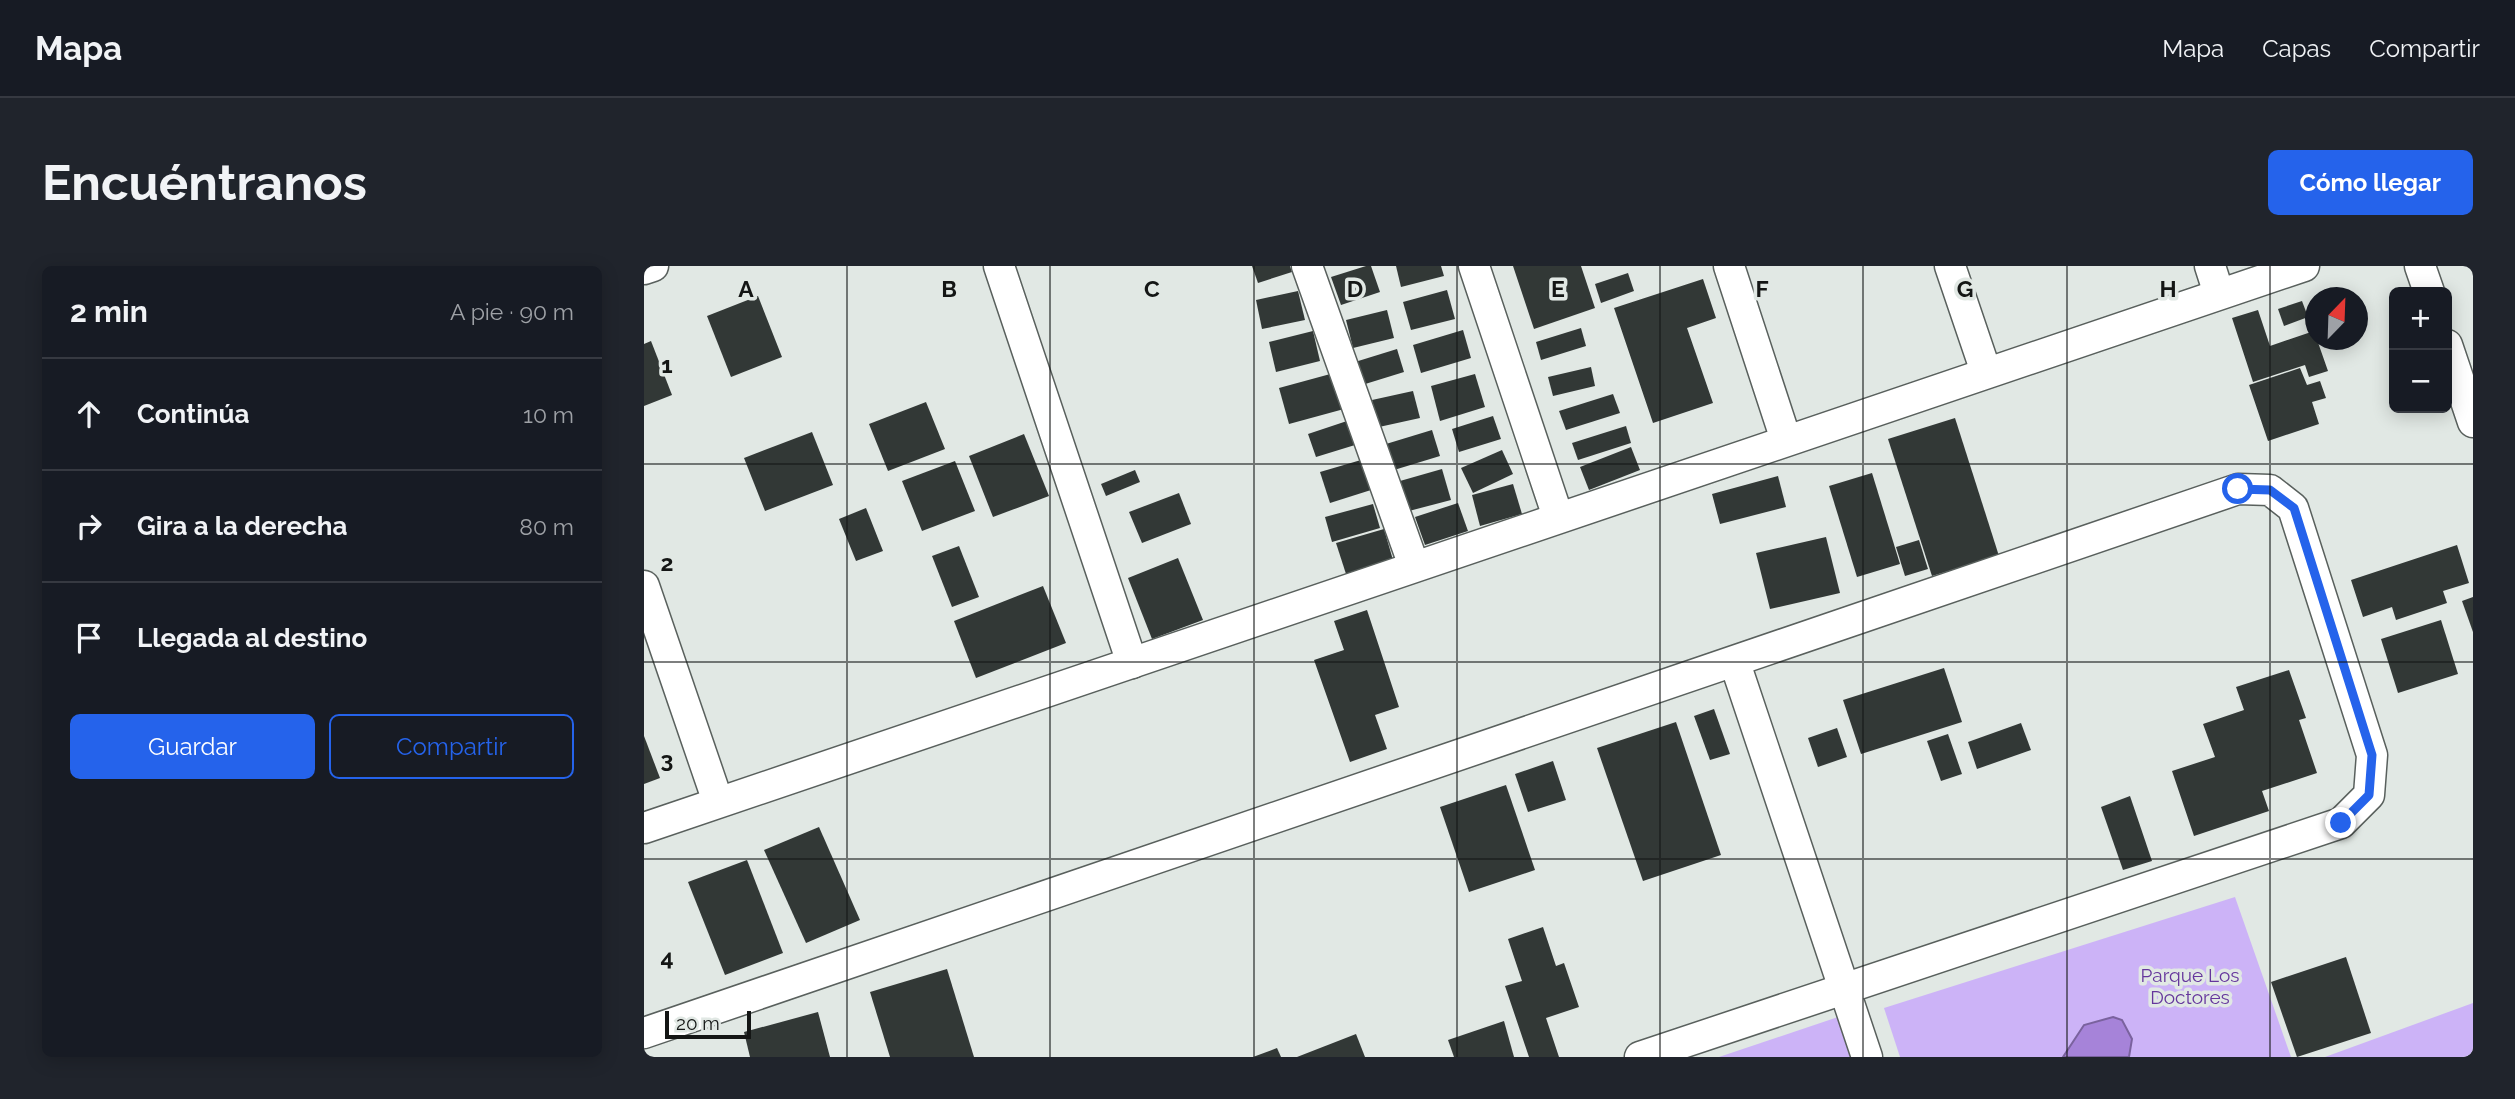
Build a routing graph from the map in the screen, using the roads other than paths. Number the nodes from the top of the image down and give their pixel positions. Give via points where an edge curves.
1 (653, 266) edge
2 (999, 266) edge
3 (1307, 266) edge
4 (1474, 266) edge
5 (1729, 266) edge
6 (1950, 266) edge
7 (2210, 266) edge
8 (2304, 266) edge
9 (2420, 266) edge
10 (644, 269) edge
11 (2427, 287) edge
12 (2220, 295) junction
13 (2449, 350) edge
14 (1986, 372) junction
15 (2473, 422) edge
16 (1786, 440) junction
17 (1558, 517) junction
18 (1414, 566) junction
19 (644, 586) edge
20 (1132, 663) junction
21 (1735, 663) junction
22 (718, 802) junction
23 (644, 828) edge
24 (1843, 988) junction
25 (644, 1033) edge
26 (1640, 1057) edge
27 (1867, 1057) edge

1 - 10 street
2 - 20 street
3 - 18 street
4 - 17 street
5 - 16 street
6 - 14 street
7 - 12 street
8 - 12 street
9 - 11 street
12 - 14 street
13 - 15 street
14 - 16 street
16 - 17 street
17 - 18 street
18 - 20 street
19 - 22 street
20 - 22 street
21 - 24 street
21 - 24 street via 2238,489 2270,490 2294,508 2372,755 2369,795 2341,823
21 - 25 street
22 - 23 street
24 - 26 street
24 - 27 street

